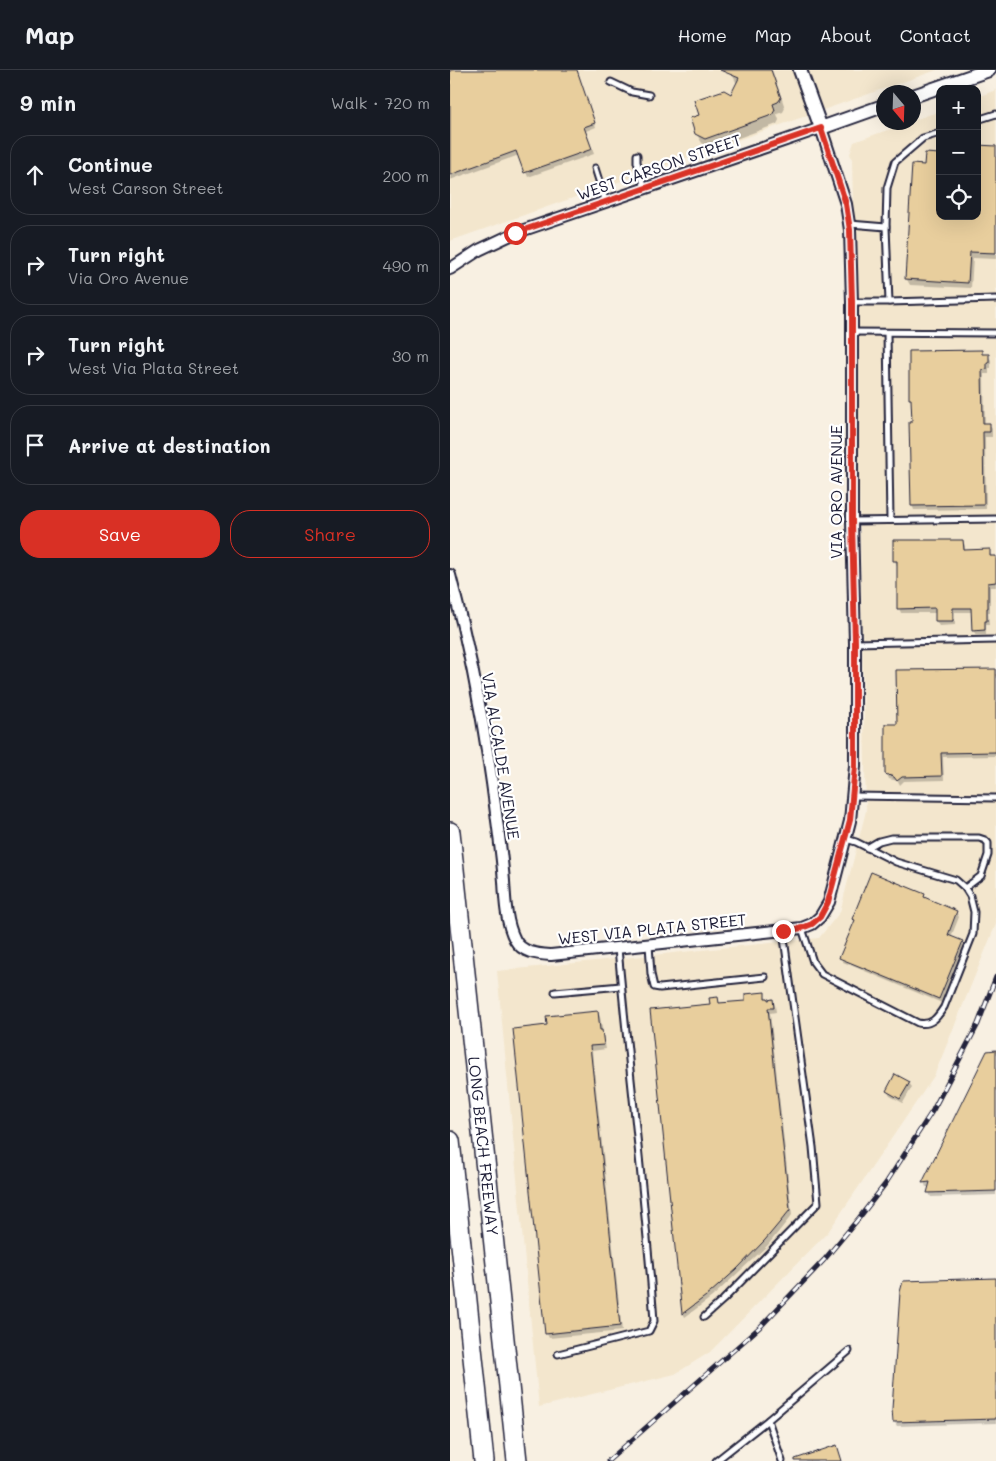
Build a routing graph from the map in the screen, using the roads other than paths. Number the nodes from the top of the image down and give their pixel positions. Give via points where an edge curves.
1 (800, 70) edge
2 (989, 70) edge
3 (960, 75) edge
4 (611, 82) dead end
5 (921, 93) edge
6 (649, 95) dead end
7 (876, 109) edge
8 (996, 114) edge
9 (981, 119) edge
10 (821, 128) junction
11 (936, 134) edge
12 (637, 155) dead end
13 (595, 168) dead end
14 (645, 189) junction
15 (606, 203) junction
16 (850, 224) junction
17 (886, 227) junction
18 (450, 269) edge
19 (996, 299) edge
20 (852, 302) junction
21 (889, 302) junction
22 (851, 332) junction
23 (887, 333) junction
24 (996, 333) edge
25 (996, 519) edge
26 (890, 520) junction
27 (852, 521) junction
28 (450, 575) edge
29 (996, 640) edge
30 (855, 643) junction
31 (853, 796) junction
32 (996, 798) edge
33 (450, 832) edge
34 (846, 839) junction
35 (867, 848) junction
36 (965, 888) junction
37 (820, 917) joint
38 (802, 928) junction
39 (783, 931) junction
40 (516, 942) joint
41 (649, 945) junction
42 (618, 948) junction
43 (765, 977) dead end
44 (621, 986) junction
45 (555, 992) dead end
46 (450, 1141) edge
47 (704, 1317) dead end
48 (849, 1351) dead end
49 (558, 1354) dead end
50 (768, 1420) junction
51 (484, 1461) edge
52 (517, 1461) edge
53 (716, 1461) edge
54 (782, 1461) edge

1 - 10 street, VIA ORO AVENUE
2 - 3 street
3 - 5 street
4 - 6 lane via 632,92
7 - 10 street, WEST CARSON STREET
8 - 9 lane
10 - 14 street, WEST CARSON STREET
10 - 16 street, VIA ORO AVENUE
11 - 17 lane via 923,138 895,162 887,188
12 - 14 lane
13 - 15 lane
14 - 15 street, WEST CARSON STREET
15 - 18 street, WEST CARSON STREET via 515,233 479,250
16 - 17 lane
16 - 20 street, VIA ORO AVENUE
17 - 21 lane
19 - 21 lane
20 - 21 lane
20 - 22 street, VIA ORO AVENUE
22 - 23 lane
22 - 27 street, VIA ORO AVENUE
23 - 24 lane
23 - 26 lane
25 - 26 lane
26 - 27 lane
27 - 30 street, VIA ORO AVENUE
28 - 40 street, VIA ALCALDE AVENUE via 489,762 510,930
29 - 30 lane
30 - 31 street, VIA ORO AVENUE
31 - 32 lane
31 - 34 street, VIA ORO AVENUE
33 - 52 highway, LONG BEACH FREEWAY
34 - 35 lane
34 - 37 street, VIA ORO AVENUE via 828,902
35 - 36 lane via 896,862 956,880
35 - 36 lane via 891,838 985,840 988,855 981,876
36 - 38 lane via 974,912 973,934 944,1007 933,1021 924,1024 822,974 813,962
37 - 38 street, WEST VIA PLATA STREET
38 - 39 street, WEST VIA PLATA STREET
39 - 41 street, WEST VIA PLATA STREET
39 - 47 lane via 818,1203
40 - 42 street, WEST VIA PLATA STREET via 535,954 551,955
41 - 42 street, WEST VIA PLATA STREET
41 - 43 lane via 654,987
42 - 44 lane
44 - 45 lane
44 - 49 lane via 654,1321 649,1331
46 - 51 highway, LONG BEACH FREEWAY
48 - 50 lane
50 - 53 lane
50 - 54 lane

